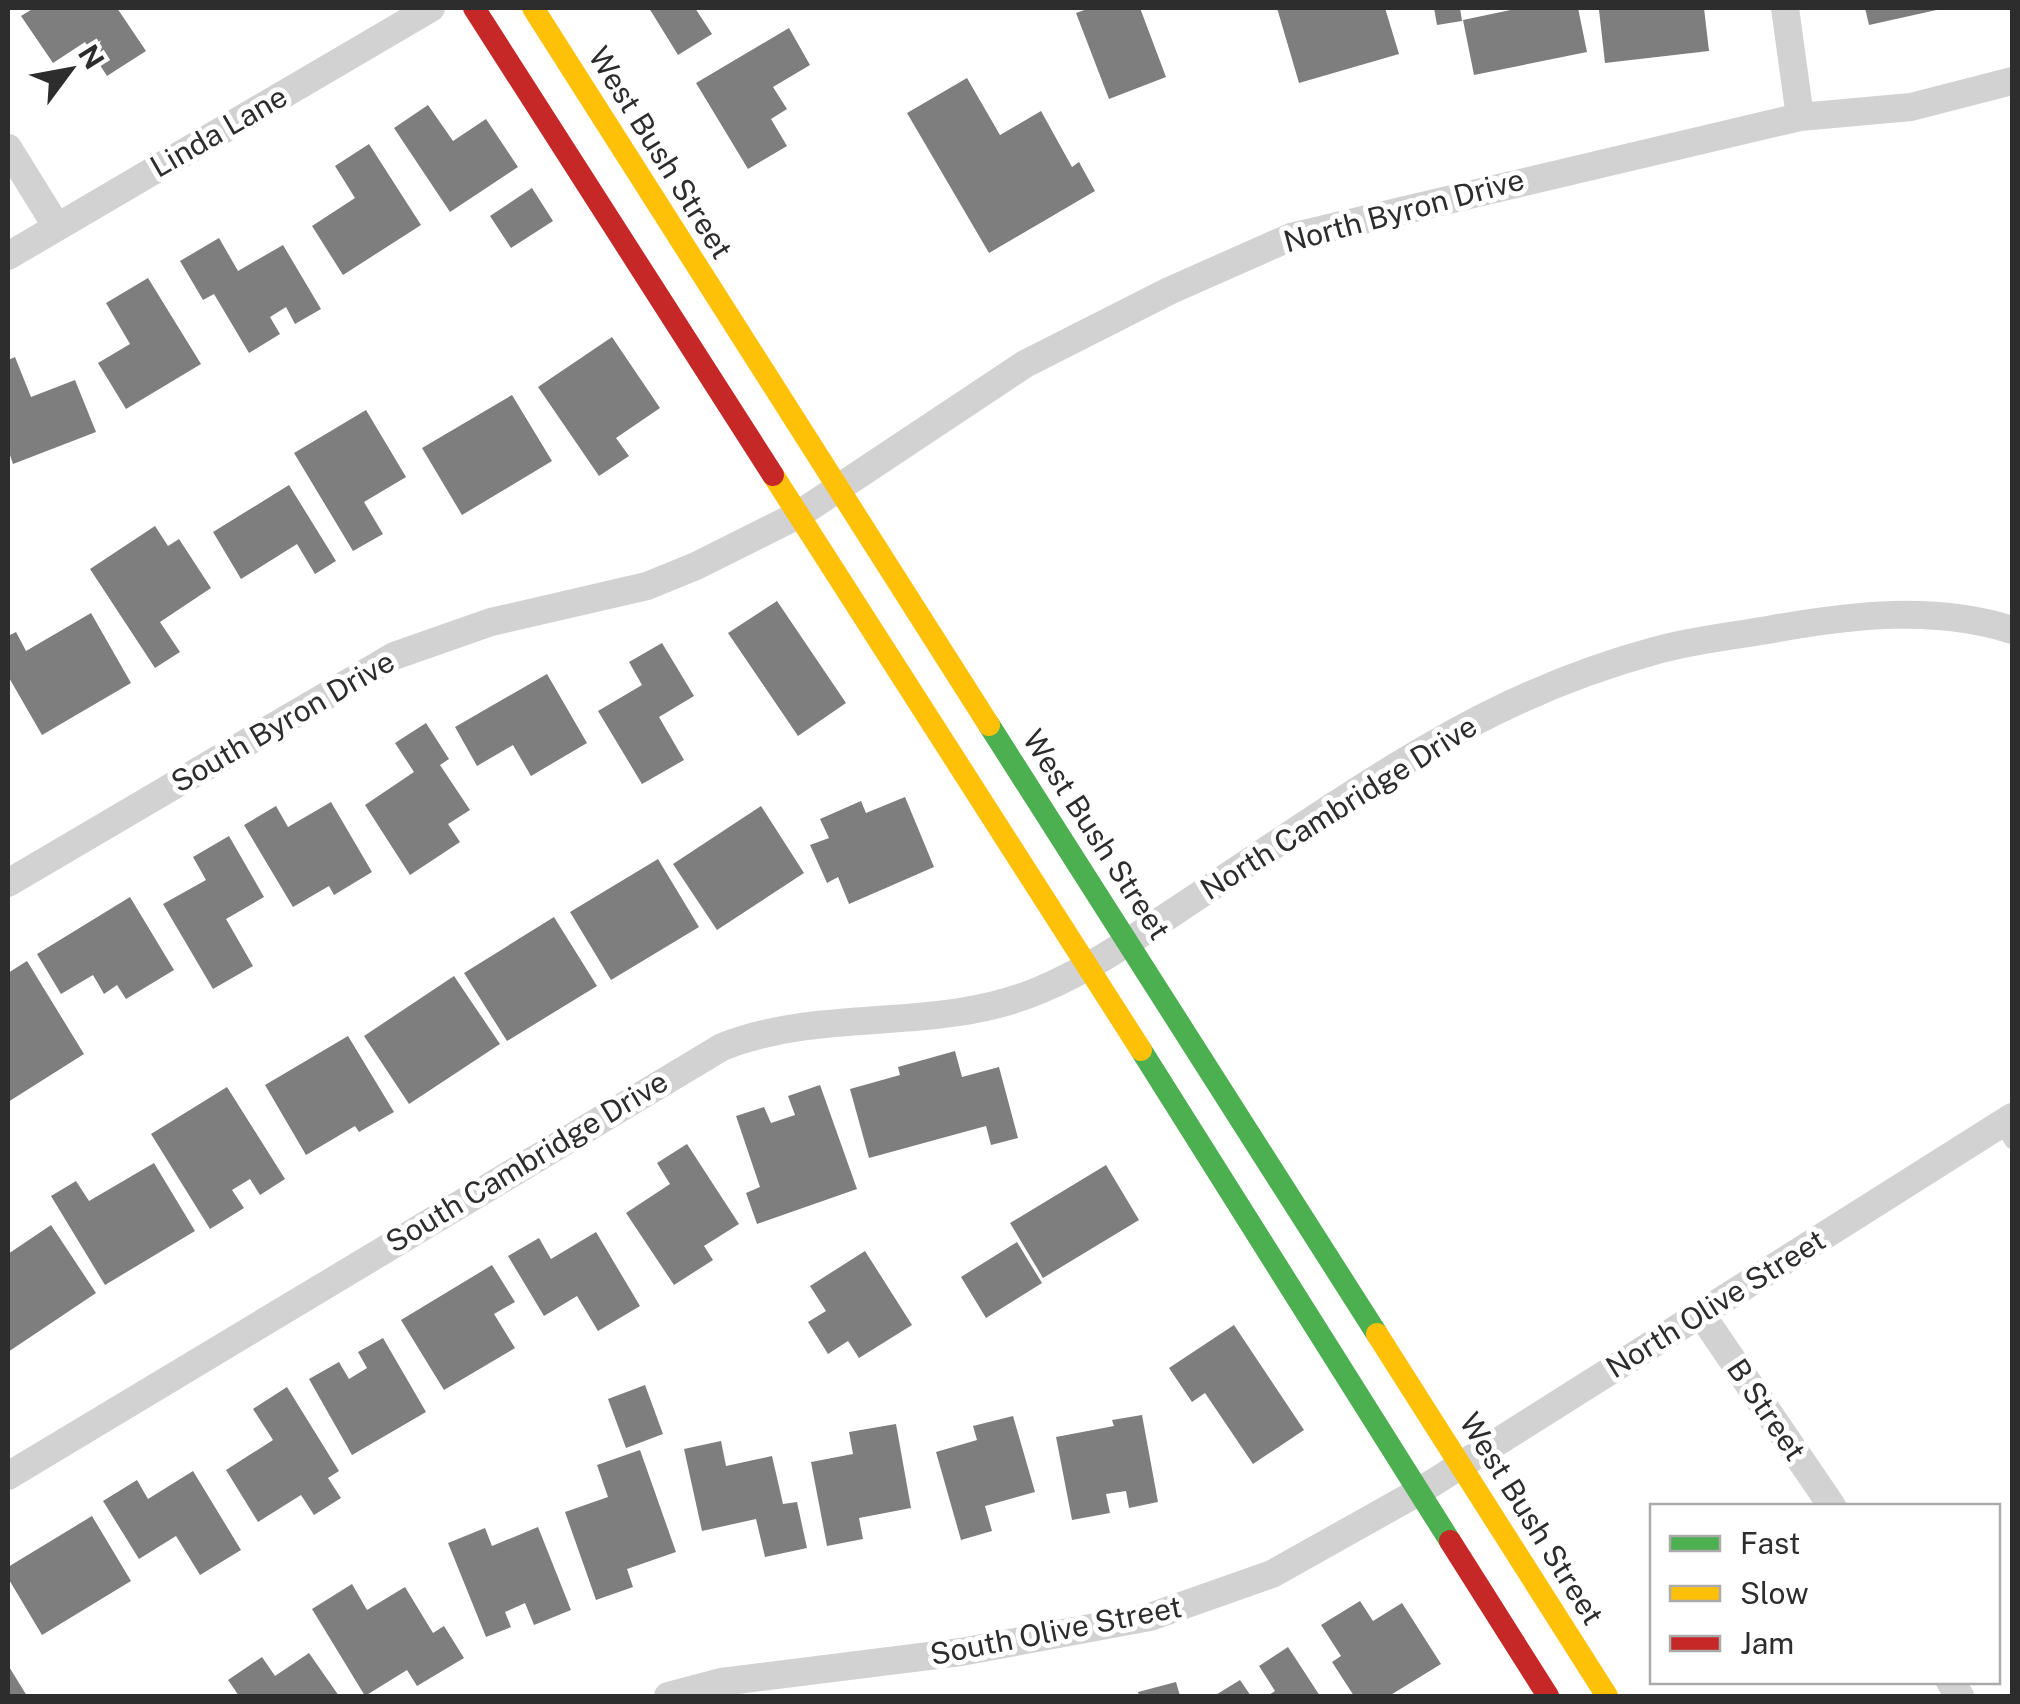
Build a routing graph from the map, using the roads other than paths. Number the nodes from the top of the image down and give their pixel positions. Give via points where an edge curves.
1 (431, 8) edge
2 (474, 8) edge
3 (533, 8) edge
4 (1785, 8) edge
5 (2012, 81) edge
6 (1800, 117) junction
7 (8, 148) edge
8 (58, 227) junction
9 (8, 256) edge
10 (837, 488) junction
11 (798, 515) junction
12 (2012, 630) edge
13 (8, 883) edge
14 (1129, 941) junction
15 (1088, 966) junction
16 (2008, 1128) edge
17 (1701, 1314) junction
18 (1462, 1463) junction
19 (8, 1476) edge
20 (1420, 1491) junction
21 (1831, 1504) edge
22 (1598, 1693) edge
23 (668, 1696) edge
24 (1548, 1696) edge

1 - 8 street, Linda Lane
2 - 11 main road
3 - 10 main road, West Bush Street
4 - 6 street
5 - 6 street, North Byron Drive via 1911,107
6 - 10 street, North Byron Drive via 1292,237 1025,364
7 - 8 street
8 - 9 street, Linda Lane
10 - 11 street, North Byron Drive
10 - 14 main road, West Bush Street
11 - 13 street, South Byron Drive via 647,586 491,622 394,656
11 - 15 main road
12 - 14 street, North Cambridge Drive via 1982,620 1900,614 1654,651 1538,693 1430,747
14 - 15 street, North Cambridge Drive
14 - 18 main road, West Bush Street
15 - 19 street, South Cambridge Drive via 992,1008 806,1023 722,1047
15 - 20 main road
16 - 17 street, North Olive Street
17 - 18 street, North Olive Street
17 - 21 street, B Street
18 - 20 street, North Olive Street
18 - 22 main road, West Bush Street
20 - 23 street, South Olive Street via 1272,1574 1165,1613 960,1652 721,1682
20 - 24 main road

